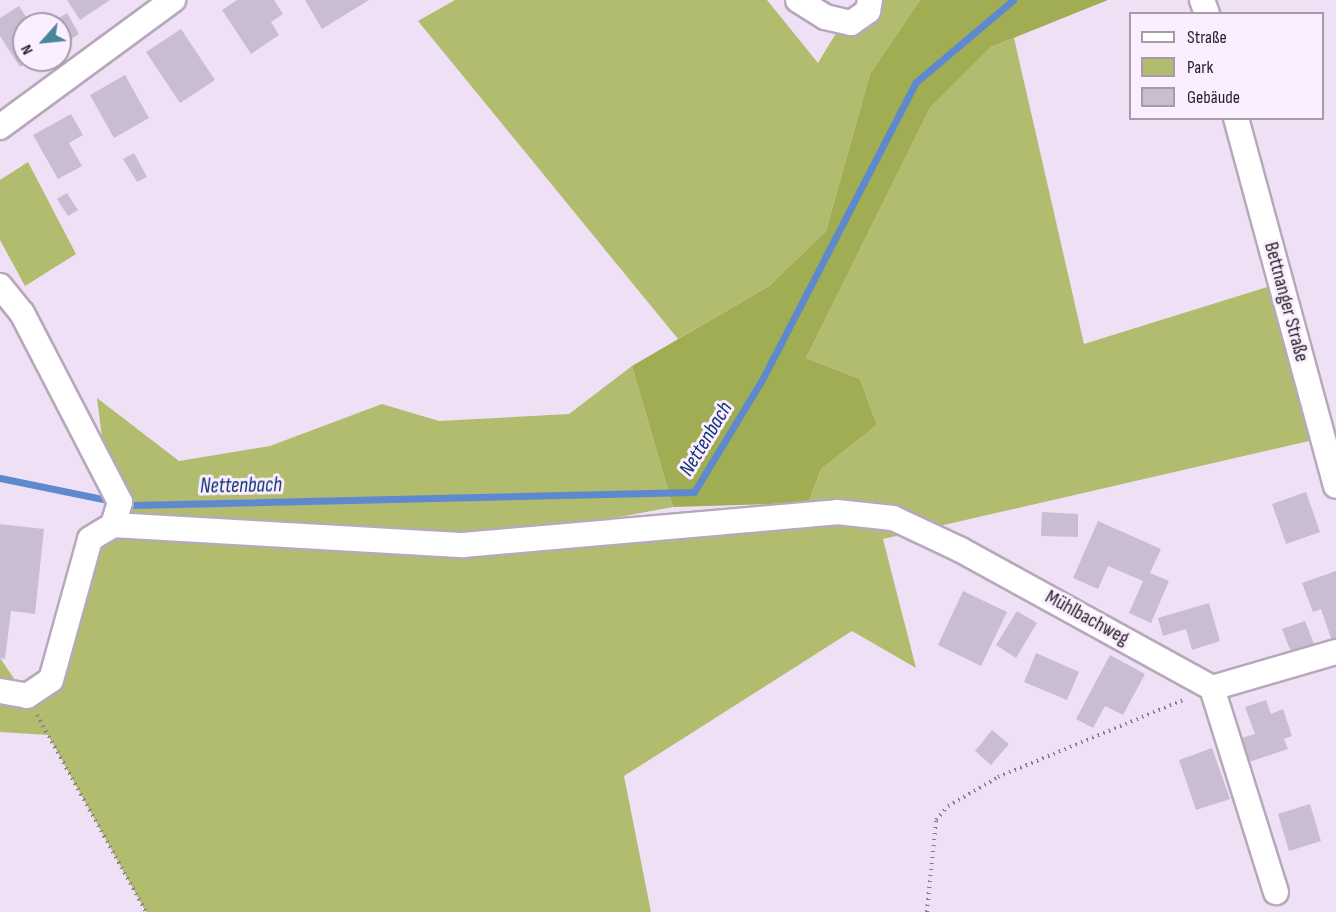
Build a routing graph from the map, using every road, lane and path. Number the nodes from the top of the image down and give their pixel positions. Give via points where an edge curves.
1 (173, 0) edge
2 (798, 0) edge
3 (870, 0) edge
4 (1237, 120) edge
5 (0, 127) edge
6 (0, 286) edge
7 (1336, 486) edge
8 (113, 525) junction
9 (1336, 652) edge
10 (1212, 688) junction
11 (0, 691) edge
12 (27, 696) junction
13 (1276, 892) dead end
14 (146, 912) edge
15 (927, 912) edge

1 - 5 street
2 - 3 street via 825,16 851,23 868,11
4 - 7 street, Bettnanger Straße
6 - 8 street via 22,313 120,502
8 - 10 street, Mühlbachweg via 463,545 837,512 893,518 961,550
8 - 12 street via 90,539 51,680
9 - 10 street
10 - 13 street
10 - 15 path via 998,777 948,806 936,820
11 - 12 street
12 - 14 path

